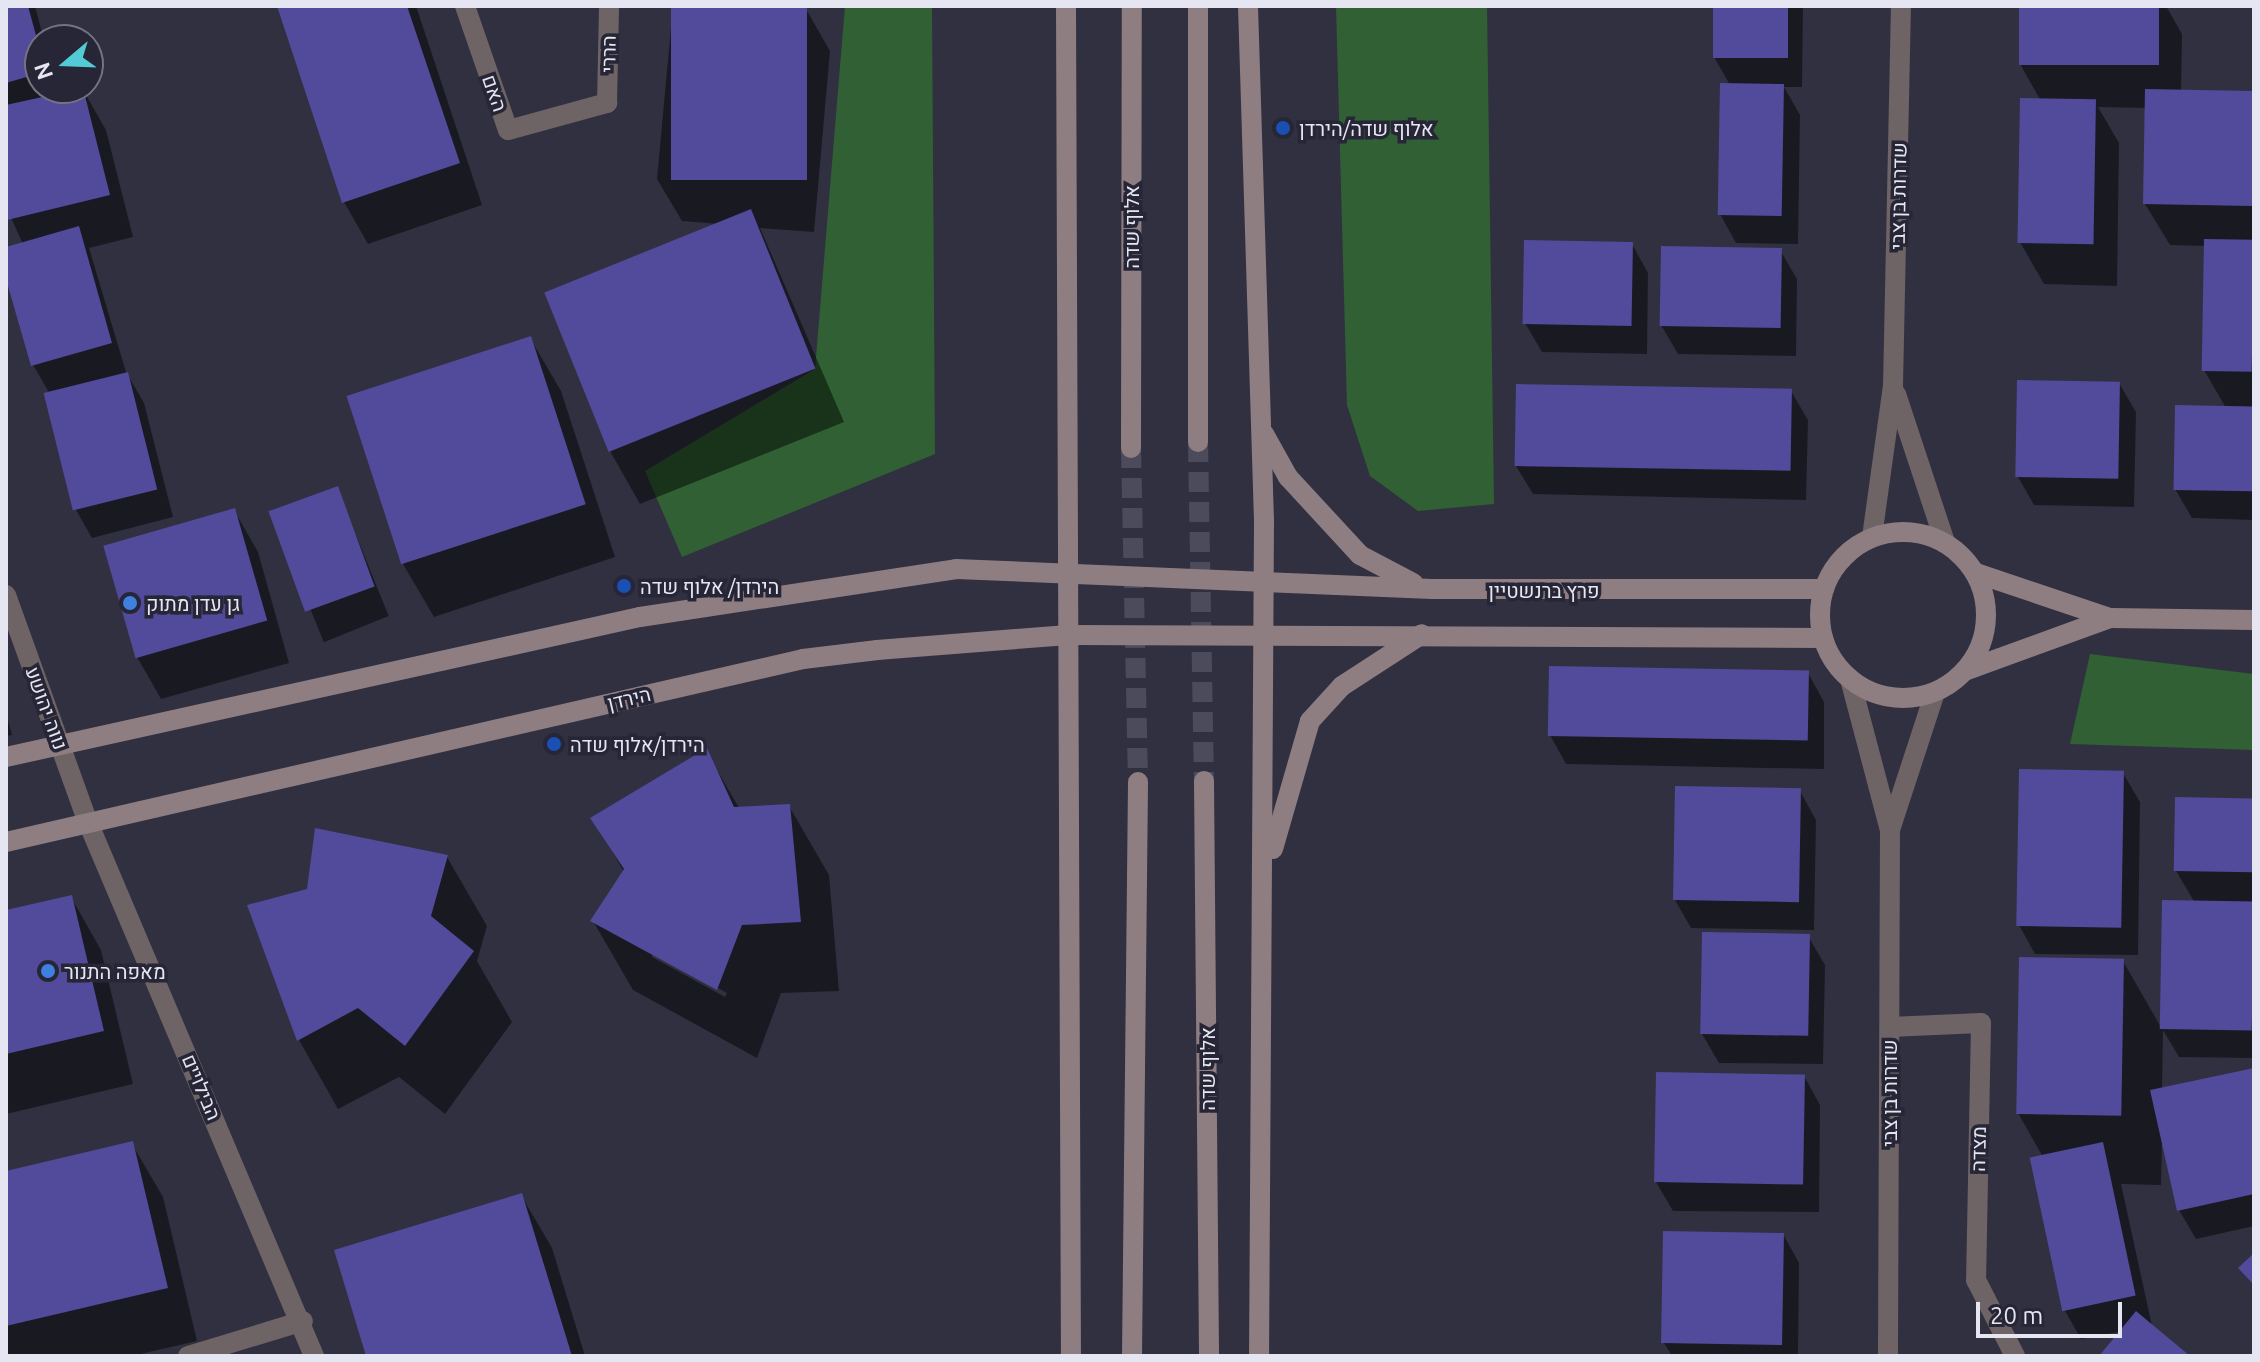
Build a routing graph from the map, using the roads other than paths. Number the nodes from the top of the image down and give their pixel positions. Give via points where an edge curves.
1 (465, 6) edge
2 (609, 6) edge
3 (1066, 6) edge
4 (1132, 6) edge
5 (1198, 6) edge
6 (1248, 6) edge
7 (1901, 6) edge
8 (607, 103) joint
9 (1893, 386) junction
10 (1263, 431) junction
11 (1198, 442) tunnel mouth
12 (1131, 448) tunnel mouth
13 (1872, 537) junction
14 (1945, 542) junction
15 (1065, 569) junction
16 (1976, 573) junction
17 (1264, 582) junction
18 (1432, 589) junction
19 (1824, 589) junction
20 (6, 595) edge
21 (2110, 618) junction
22 (2254, 620) edge
23 (1264, 632) junction
24 (1423, 634) junction
25 (1068, 635) junction
26 (1823, 638) junction
27 (1966, 670) junction
28 (1850, 679) junction
29 (1935, 692) junction
30 (59, 742) junction
31 (6, 757) edge
32 (1204, 781) tunnel mouth
33 (1138, 782) tunnel mouth
34 (87, 820) junction
35 (1890, 830) junction
36 (6, 842) edge
37 (1265, 880) junction
38 (1890, 1027) junction
39 (303, 1321) junction
40 (188, 1356) edge
41 (314, 1356) edge
42 (1071, 1356) edge
43 (1132, 1356) edge
44 (1209, 1356) edge
45 (1259, 1356) edge
46 (1888, 1356) edge
47 (2015, 1356) edge

1 - 8 street, האם via 508,130
2 - 8 street, הררי
3 - 15 main road
4 - 12 main road, אלוף שדה
5 - 11 main road
6 - 10 main road
7 - 9 street, שדרות בן צבי
9 - 13 street, שדרות בן צבי
9 - 14 street, שדרות בן צבי
10 - 17 main road
10 - 18 main road via 1288,477 1360,555
13 - 14 main road via 1922,533
13 - 19 main road via 1850,549
14 - 16 main road
15 - 17 main road
15 - 25 main road
15 - 30 main road via 956,569 640,617
16 - 21 main road
16 - 27 main road via 1985,633
17 - 18 main road, פרץ ברנשטיין
17 - 23 main road
18 - 19 main road, פרץ ברנשטיין
19 - 26 main road
20 - 30 street, נווה יהושע
21 - 22 main road
21 - 27 main road
23 - 24 main road
23 - 25 main road, הירדן
23 - 37 main road
24 - 26 main road
24 - 37 main road via 1342,686 1310,721
25 - 34 main road, הירדן via 803,659
25 - 42 main road
26 - 28 main road
27 - 29 main road
28 - 29 main road via 1891,698
28 - 35 street, שדרות בן צבי
29 - 35 street, שדרות בן צבי
30 - 31 main road
30 - 34 street, נווה יהושע
32 - 44 main road, אלוף שדה
33 - 43 main road
34 - 36 main road, הירדן
34 - 39 street, הבילויים
35 - 38 street, שדרות בן צבי
37 - 45 main road
38 - 46 street, שדרות בן צבי
38 - 47 street, מצדה via 1981,1023 1976,1280
39 - 40 street
39 - 41 street, הבילויים

